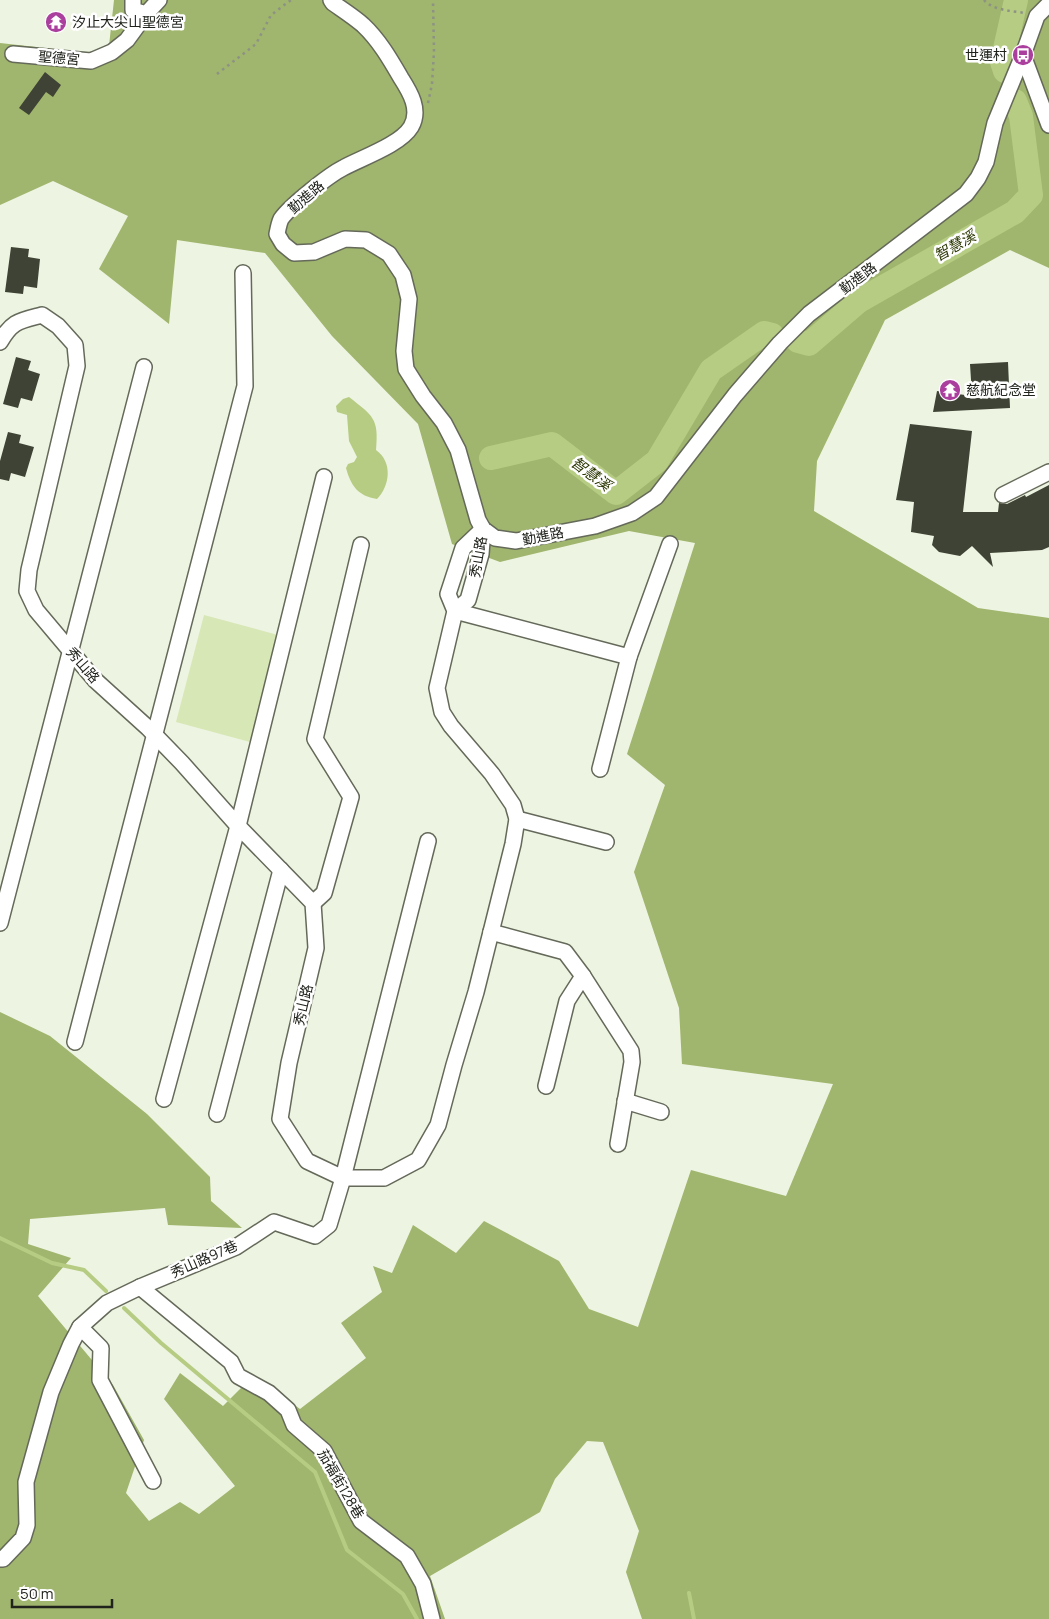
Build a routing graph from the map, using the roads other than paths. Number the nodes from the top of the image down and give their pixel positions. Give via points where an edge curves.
1 (133, 0) edge
2 (159, 0) edge
3 (331, 0) edge
4 (1049, 4) edge
5 (146, 14) junction
6 (13, 54) dead end
7 (1023, 56) junction
8 (1049, 124) edge
9 (243, 274) dead end
10 (0, 342) edge
11 (144, 367) dead end
12 (1049, 472) edge
13 (324, 477) dead end
14 (1003, 495) dead end
15 (483, 529) junction
16 (670, 544) dead end
17 (361, 545) dead end
18 (455, 611) junction
19 (70, 650) junction
20 (629, 657) junction
21 (154, 734) junction
22 (600, 769) dead end
23 (517, 818) junction
24 (238, 826) junction
25 (428, 841) dead end
26 (606, 842) dead end
27 (281, 870) junction
28 (313, 903) junction
29 (0, 923) edge
30 (491, 932) junction
31 (583, 976) junction
32 (75, 1042) dead end
33 (546, 1086) dead end
34 (164, 1099) dead end
35 (625, 1100) junction
36 (661, 1112) dead end
37 (218, 1114) dead end
38 (618, 1144) dead end
39 (343, 1178) junction
40 (140, 1287) junction
41 (80, 1327) junction
42 (153, 1481) dead end
43 (0, 1559) edge
44 (432, 1619) edge

1 - 5 street via 133,10
2 - 5 street, 聖德宮
3 - 15 street, 勤進路 via 380,43 412,97 414,118 411,128 398,139 340,169 295,204 281,220 277,234 294,253 314,252 345,240 366,240 389,254 403,275 409,299 404,351 406,369 444,423 458,450
4 - 7 street, 勤進路 via 1037,16
5 - 6 street, 聖德宮 via 127,40 112,52 91,61
7 - 8 street
7 - 15 street, 勤進路 via 995,123 986,162 966,194 809,314 735,395 656,497 632,513 595,526 516,541 495,538
9 - 21 street via 245,386
10 - 19 street, 秀山路 via 7,329 20,320 42,315 58,326 75,345 76,366 29,570 27,591 36,610
11 - 19 street
12 - 14 street
13 - 24 street
15 - 18 street, 秀山路 via 463,548 448,594
16 - 20 street
17 - 28 street via 315,739 351,797 324,893
18 - 20 street
18 - 23 street, 秀山路 via 437,688 442,712 492,774 513,805
19 - 21 street, 秀山路 via 95,680
19 - 29 street
20 - 22 street
21 - 24 street, 秀山路
21 - 32 street
23 - 26 street
23 - 30 street, 秀山路 via 514,844
24 - 27 street, 秀山路
24 - 34 street
25 - 39 street
27 - 28 street, 秀山路
27 - 37 street
28 - 39 street, 秀山路 via 316,948 289,1063 280,1119 307,1160
30 - 31 street via 565,952
30 - 39 street, 秀山路 via 438,1125 418,1160 384,1178
31 - 33 street via 567,1001
31 - 35 street via 630,1051 632,1062
35 - 36 street
35 - 38 street
39 - 40 street, 秀山路97巷 via 329,1225 315,1236 274,1222 236,1247
40 - 41 street via 107,1303
40 - 44 street, 茄福街128巷 via 231,1362 238,1376 275,1398 288,1410 294,1425 324,1450 361,1522 407,1556 422,1584
41 - 42 street via 101,1348 100,1380
41 - 43 street via 51,1392 26,1482 28,1525 23,1538

